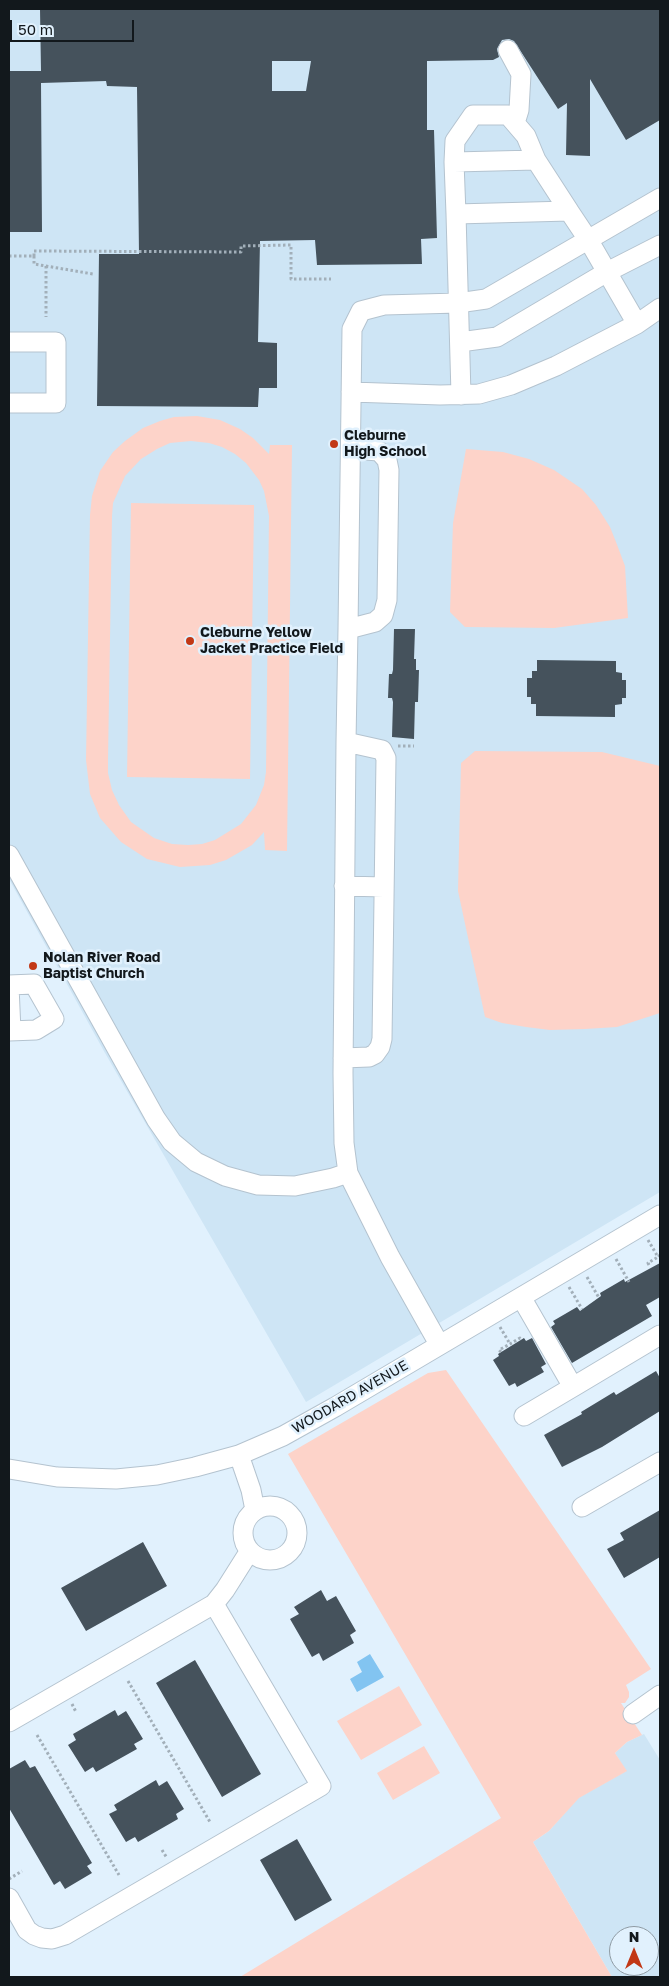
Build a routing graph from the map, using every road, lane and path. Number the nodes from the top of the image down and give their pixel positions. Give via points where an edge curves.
1 (508, 50) dead end
2 (515, 123) junction
3 (536, 160) junction
4 (454, 162) junction
5 (660, 198) edge
6 (569, 211) junction
7 (456, 214) junction
8 (590, 241) junction
9 (660, 245) edge
10 (9, 256) edge
11 (34, 256) junction
12 (46, 266) junction
13 (607, 272) junction
14 (94, 274) dead end
15 (331, 279) dead end
16 (458, 303) junction
17 (660, 308) edge
18 (46, 317) dead end
19 (637, 324) junction
20 (9, 342) edge
21 (460, 342) junction
22 (351, 392) junction
23 (462, 394) junction
24 (9, 403) edge
25 (351, 449) junction
26 (348, 629) junction
27 (346, 742) junction
28 (390, 746) dead end
29 (414, 746) dead end
30 (9, 855) edge
31 (344, 886) junction
32 (384, 887) junction
33 (9, 985) edge
34 (10, 1031) edge
35 (343, 1058) junction
36 (348, 1173) junction
37 (660, 1215) edge
38 (608, 1246) junction
39 (658, 1256) dead end
40 (579, 1263) junction
41 (649, 1265) dead end
42 (561, 1274) junction
43 (629, 1282) dead end
44 (521, 1297) junction
45 (599, 1298) dead end
46 (582, 1309) dead end
47 (660, 1335) edge
48 (522, 1340) dead end
49 (440, 1344) junction
50 (500, 1352) dead end
51 (573, 1387) junction
52 (524, 1416) dead end
53 (239, 1454) junction
54 (660, 1462) edge
55 (9, 1469) edge
56 (582, 1508) dead end
57 (256, 1510) junction
58 (249, 1552) junction
59 (214, 1604) junction
60 (128, 1682) dead end
61 (658, 1702) edge
62 (633, 1714) dead end
63 (9, 1722) edge
64 (37, 1735) dead end
65 (210, 1822) dead end
66 (22, 1871) dead end
67 (119, 1875) dead end
68 (9, 1879) edge
69 (9, 1898) edge

1 - 2 street via 521,74
2 - 3 street via 526,136
2 - 4 street via 508,115 473,116 455,141
3 - 4 street
3 - 6 street
4 - 7 street
5 - 8 street
6 - 7 street
6 - 8 street
7 - 16 street
8 - 13 street
8 - 16 street via 486,299
9 - 13 street
10 - 11 path
11 - 12 path via 34,264
11 - 15 path via 34,251 241,252 241,246 291,245 291,279
12 - 14 path
12 - 18 path
13 - 19 street
13 - 21 street via 497,337
16 - 21 street
16 - 22 street via 384,305 361,311 352,330
17 - 19 street
19 - 23 street via 556,366 511,385 478,394
20 - 24 street via 56,342 56,403
21 - 23 street
22 - 23 street
22 - 25 street
25 - 26 street
25 - 26 street via 379,450 387,460 388,600 383,615 375,622
26 - 27 street
27 - 31 street
27 - 32 street via 382,750 386,758
28 - 29 path
30 - 36 street via 172,1142 203,1165 225,1176 258,1185 295,1186
31 - 32 street
31 - 35 street
32 - 35 street via 380,1047 370,1057
33 - 34 street
33 - 34 street via 34,984 54,1018 36,1030
35 - 36 street via 343,1127
36 - 49 street via 390,1257
37 - 38 street, WOODARD AVENUE
38 - 40 street, WOODARD AVENUE
38 - 43 path
39 - 41 path
40 - 42 street, WOODARD AVENUE
40 - 45 path
42 - 44 street, WOODARD AVENUE
42 - 46 path
44 - 49 street, WOODARD AVENUE
44 - 51 street
47 - 51 street
48 - 50 path via 520,1338
49 - 53 street, WOODARD AVENUE via 283,1436
51 - 52 street
53 - 55 street, WOODARD AVENUE via 157,1475 116,1478 57,1477
53 - 57 street
54 - 56 street
57 - 58 street via 242,1529
57 - 58 street via 276,1506 285,1510 297,1527 297,1538 294,1548 278,1560 267,1561
58 - 59 street
59 - 63 street
59 - 69 street via 320,1786 65,1935 52,1939 34,1935 27,1930
60 - 65 path
61 - 62 street
64 - 67 path
66 - 68 path

